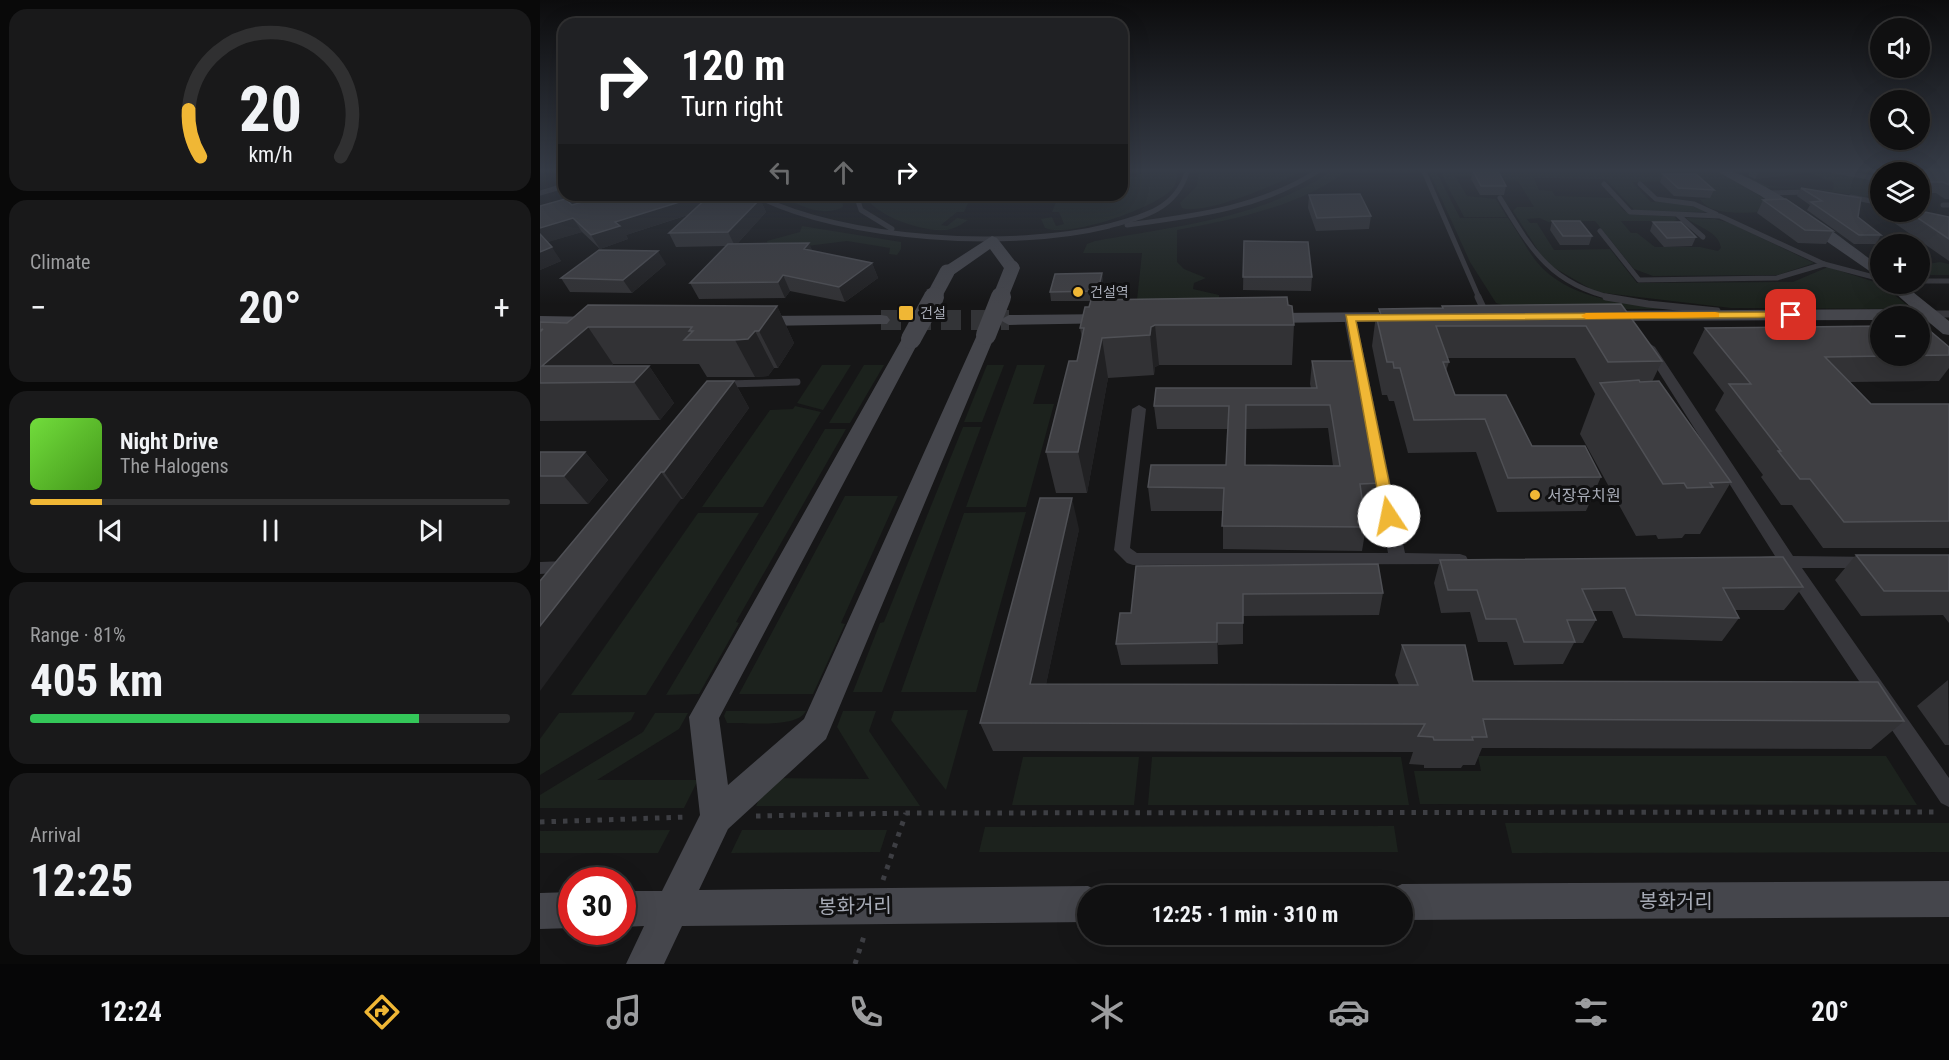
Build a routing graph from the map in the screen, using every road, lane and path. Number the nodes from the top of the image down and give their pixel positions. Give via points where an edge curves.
1 (800, 214) edge
2 (868, 214) edge
3 (1150, 214) edge
4 (1201, 214) edge
5 (1444, 214) edge
6 (1511, 214) edge
7 (1678, 214) joint
8 (1716, 214) edge
9 (1795, 214) edge
10 (1720, 216) junction
11 (1105, 228) junction
12 (1600, 231) dead end
13 (899, 232) junction
14 (1703, 237) dead end
15 (992, 241) junction
16 (1824, 264) junction
17 (1870, 269) edge
18 (1870, 274) edge
19 (1930, 282) edge
20 (1947, 283) edge
21 (1905, 294) edge
22 (1919, 306) edge
23 (1870, 314) edge
24 (1930, 314) edge
25 (1949, 314) edge
26 (1745, 315) junction
27 (1930, 315) edge
28 (1581, 316) edge
29 (1629, 316) junction
30 (1418, 317) edge
31 (1464, 317) edge
32 (1492, 317) joint
33 (1244, 318) edge
34 (1350, 318) junction
35 (1127, 319) edge
36 (881, 320) tunnel mouth
37 (1009, 320) tunnel mouth
38 (540, 321) edge
39 (737, 321) edge
40 (618, 322) edge
41 (1949, 330) edge
42 (797, 382) dead end
43 (712, 384) edge
44 (1139, 409) dead end
45 (1398, 560) junction
46 (1481, 561) edge
47 (1753, 562) edge
48 (1788, 562) junction
49 (1892, 562) edge
50 (566, 567) edge
51 (540, 568) edge
52 (1949, 796) edge
53 (1949, 811) edge
54 (716, 816) junction
55 (540, 822) edge
56 (1949, 899) edge
57 (1413, 902) edge
58 (1077, 904) edge
59 (670, 908) junction
60 (636, 909) edge
61 (558, 910) edge
62 (540, 911) edge
63 (645, 964) edge

1 - 13 lane
2 - 13 lane
3 - 11 lane
4 - 11 lane
5 - 32 lane
6 - 26 lane via 1543,263 1584,291 1621,300
7 - 10 lane
7 - 14 lane
8 - 10 lane
9 - 17 street
10 - 16 lane
11 - 15 lane
12 - 16 lane via 1640,280 1777,278
13 - 15 lane
15 - 54 street, bridge via 947,272 704,717
15 - 54 street, bridge via 1012,268 815,729
16 - 18 lane
19 - 20 lane
21 - 22 street
23 - 26 street
24 - 25 lane
26 - 29 street
27 - 41 street
28 - 29 street
29 - 48 street
30 - 34 street
31 - 32 street
33 - 34 street
34 - 45 street
35 - 37 street
36 - 39 street
38 - 40 street
42 - 43 lane
44 - 45 street via 1122,550 1133,559
45 - 46 street
47 - 48 street
48 - 49 street
48 - 52 street
50 - 51 street
53 - 54 path
54 - 55 path
54 - 59 street
56 - 57 street, 봉화거리
58 - 59 street, 봉화거리
59 - 60 street, 봉화거리
59 - 63 street
61 - 62 street

